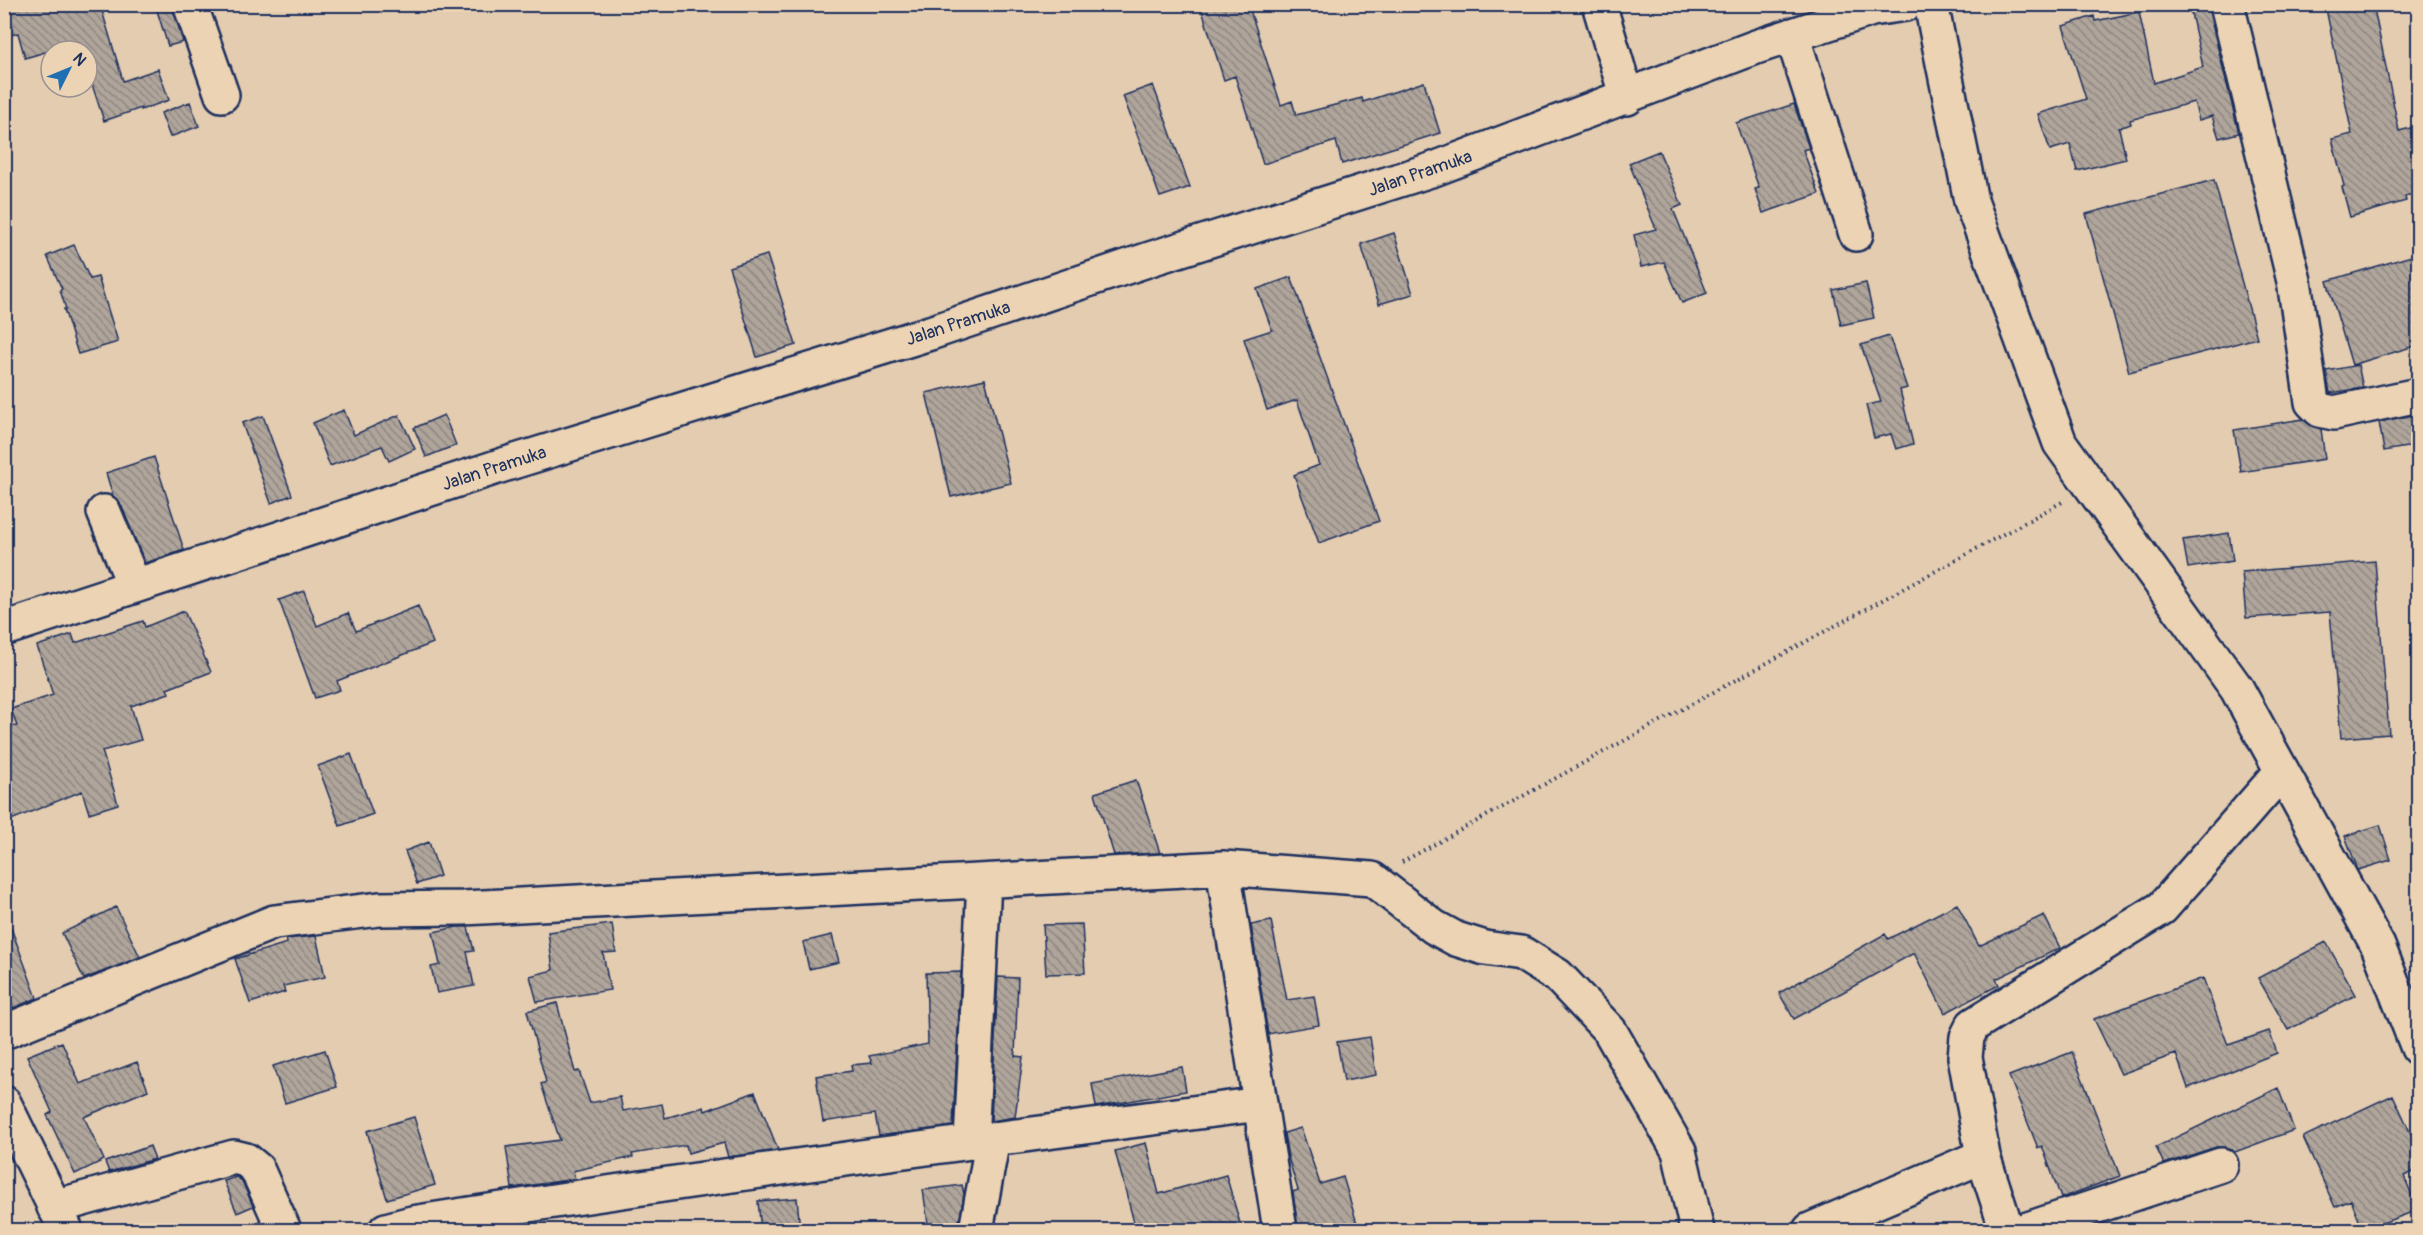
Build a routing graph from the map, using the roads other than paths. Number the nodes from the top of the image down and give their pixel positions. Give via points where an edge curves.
1 (190, 4) edge
2 (1599, 4) edge
3 (1906, 4) edge
4 (1931, 4) edge
5 (2227, 4) edge
6 (1792, 35) junction
7 (222, 95) dead end
8 (1627, 98) junction
9 (1856, 234) dead end
10 (2418, 395) edge
11 (104, 512) dead end
12 (134, 585) junction
13 (4, 629) edge
14 (2282, 771) junction
15 (1223, 868) junction
16 (984, 880) junction
17 (4, 1032) edge
18 (2418, 1048) edge
19 (4, 1103) edge
20 (1260, 1104) junction
21 (982, 1140) junction
22 (1983, 1156) junction
23 (2221, 1165) dead end
24 (60, 1219) edge
25 (284, 1230) edge
26 (386, 1230) edge
27 (976, 1230) edge
28 (1280, 1230) edge
29 (1697, 1230) edge
30 (1810, 1230) edge
31 (2007, 1230) edge
32 (2025, 1230) edge

1 - 7 street
2 - 8 street
3 - 6 street, Jalan Pramuka via 1872,9
4 - 14 street via 1971,201 2060,443 2237,689
5 - 10 street via 2294,281 2312,402 2320,410 2334,413
6 - 8 street, Jalan Pramuka
6 - 9 street
8 - 12 street, Jalan Pramuka via 1434,170
11 - 12 street
12 - 13 street, Jalan Pramuka
14 - 18 street via 2378,946
14 - 22 street via 2162,908 1973,1025 1965,1057
15 - 16 street
15 - 20 street
15 - 29 street via 1372,879 1434,927 1456,939 1521,953 1558,976 1610,1031 1679,1151
16 - 17 street via 464,908 379,909 274,922
16 - 21 street
19 - 24 street
20 - 21 street
20 - 28 street
21 - 26 street via 588,1195
21 - 27 street
22 - 30 street
22 - 31 street
23 - 32 street
24 - 25 street via 234,1157 258,1169

